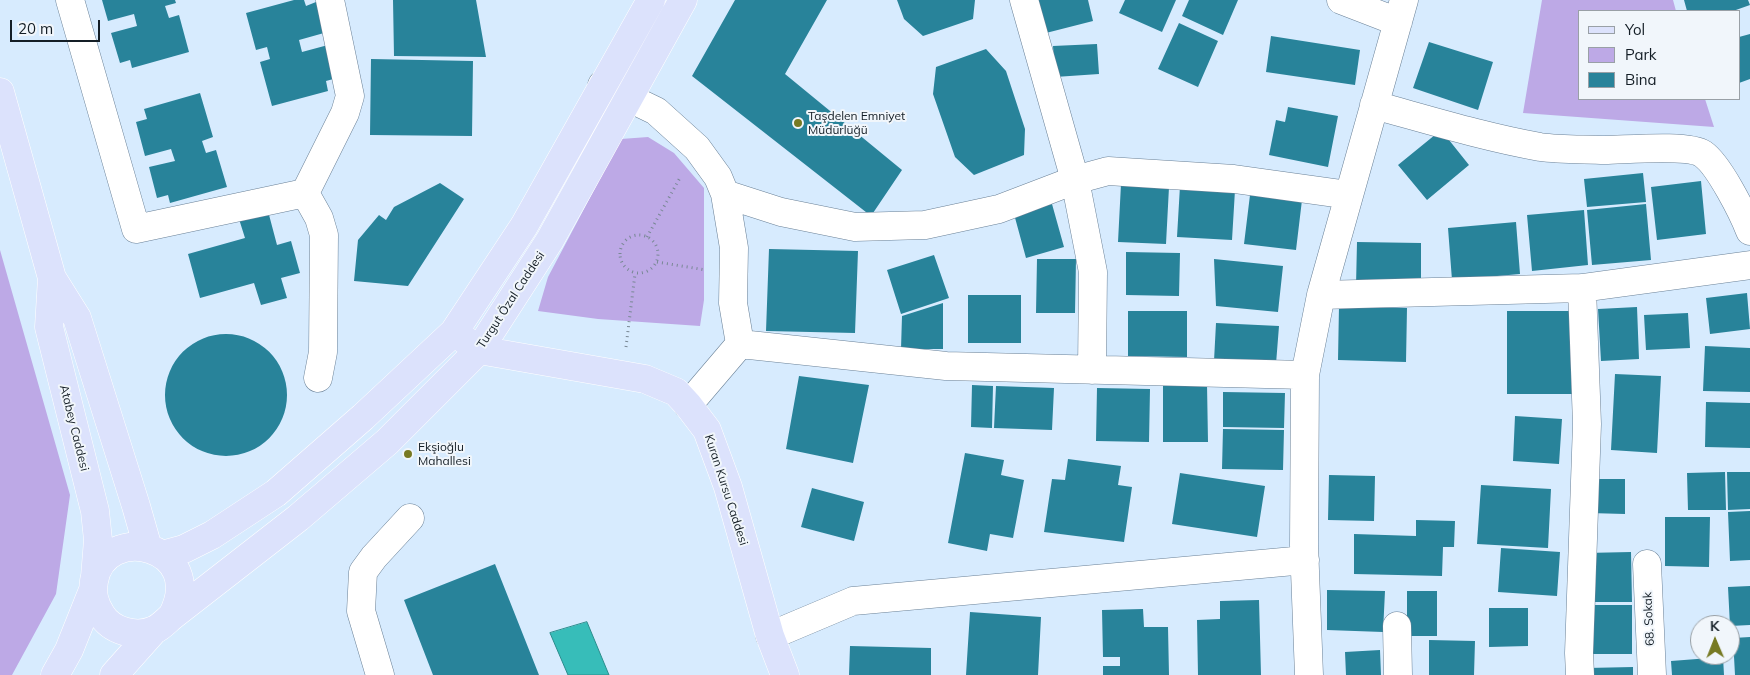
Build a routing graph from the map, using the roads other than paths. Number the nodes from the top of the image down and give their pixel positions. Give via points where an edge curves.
1 (70, 0) edge
2 (330, 0) edge
3 (651, 0) edge
4 (683, 0) edge
5 (1024, 0) edge
6 (1341, 0) edge
7 (1401, 11) edge
8 (602, 86) junction
9 (0, 92) edge
10 (628, 98) junction
11 (1374, 105) junction
12 (6, 135) edge
13 (1075, 180) junction
14 (305, 193) junction
15 (725, 194) junction
16 (1348, 195) junction
17 (1750, 232) edge
18 (1750, 265) edge
19 (52, 278) junction
20 (1582, 288) junction
21 (1322, 295) junction
22 (454, 332) junction
23 (740, 344) junction
24 (479, 350) junction
25 (1092, 370) junction
26 (1305, 375) junction
27 (318, 378) dead end
28 (688, 405) junction
29 (410, 518) dead end
30 (155, 551) junction
31 (1305, 560) junction
32 (1647, 564) dead end
33 (94, 584) junction
34 (163, 623) junction
35 (1397, 626) dead end
36 (770, 636) junction
37 (55, 675) edge
38 (114, 675) edge
39 (380, 675) edge
40 (785, 675) edge
41 (1309, 675) edge
42 (1398, 675) edge
43 (1580, 675) edge
44 (1652, 675) edge

1 - 14 street via 136,229
2 - 14 street via 350,96 345,114
3 - 8 main road
4 - 10 main road, Turgut Özal Caddesi
5 - 13 street
6 - 7 street
7 - 11 street
8 - 10 street
8 - 22 main road via 524,226
9 - 12 main road, Atabey Caddesi
10 - 15 street via 656,110 697,148 718,176
10 - 24 main road, Turgut Özal Caddesi via 550,240
11 - 16 street
11 - 17 street via 1542,147 1678,148 1702,153 1723,180 1743,213
12 - 19 main road, Atabey Caddesi
13 - 15 street via 999,209 925,226 855,227 781,212
13 - 16 street via 1108,171 1234,178
13 - 25 street via 1092,272
14 - 27 street via 324,235 323,352
15 - 23 street via 734,248 733,303
16 - 21 street
18 - 20 street
19 - 30 main road, Atabey Caddesi via 77,318 136,506
19 - 33 main road, Atabey Caddesi via 49,327 95,511 98,540
20 - 21 street
20 - 43 street via 1588,424
21 - 26 street
22 - 24 main road, Kuran Kursu Caddesi
22 - 30 main road via 276,493 212,535 184,549
23 - 25 street via 946,366
23 - 28 street
24 - 28 main road, Kuran Kursu Caddesi via 645,379 676,392
24 - 34 main road, Turgut Özal Caddesi via 387,442 298,518
25 - 26 street
26 - 31 street
28 - 36 main road, Kuran Kursu Caddesi via 707,430 728,487
29 - 39 street via 363,572 361,611
30 - 33 main road via 131,547 117,551 105,560
30 - 34 main road, Turgut Özal Caddesi via 172,564 179,577 178,605
31 - 36 street via 853,601
31 - 41 street
32 - 44 street, 68. Sokak
33 - 34 main road via 96,605 102,617 113,626 139,634
33 - 37 main road via 69,650
34 - 38 main road, Turgut Özal Caddesi
35 - 42 street
36 - 40 main road, Kuran Kursu Caddesi

